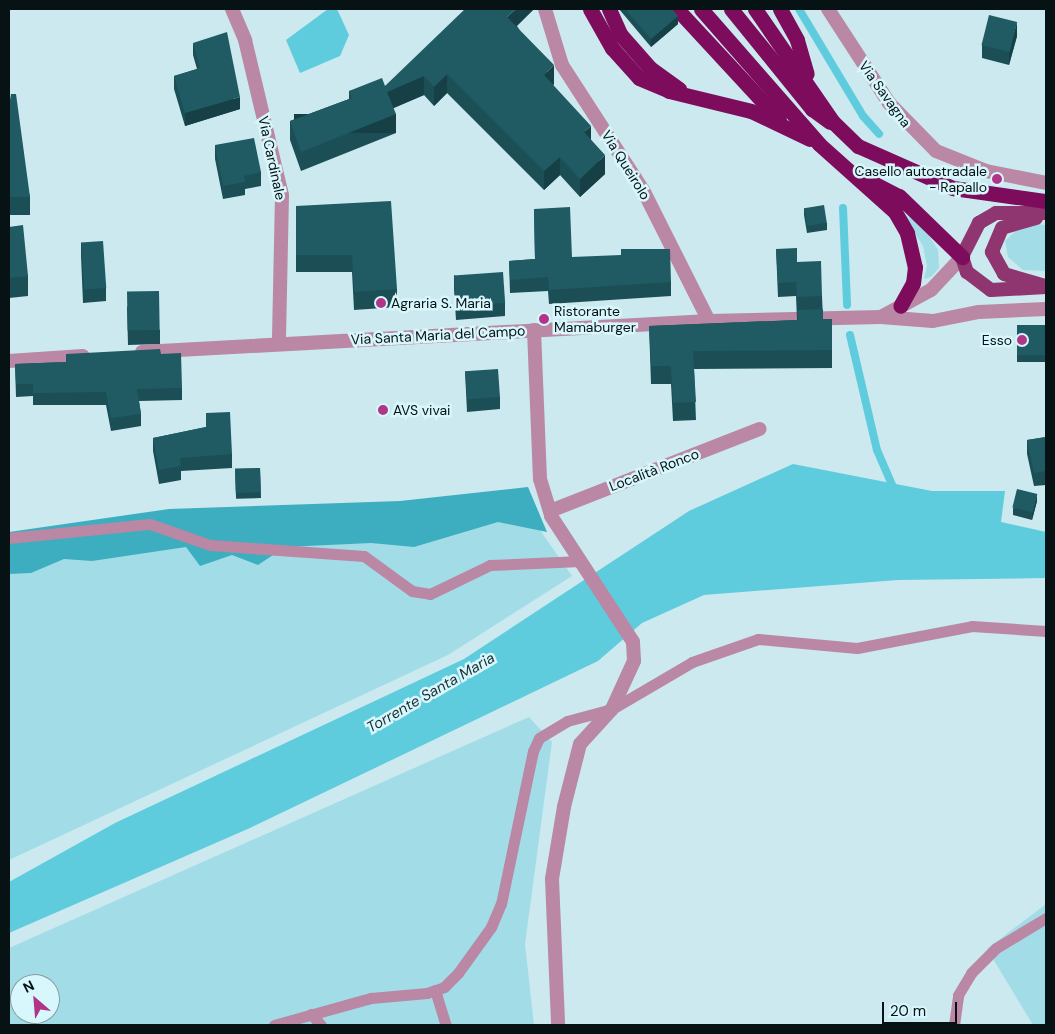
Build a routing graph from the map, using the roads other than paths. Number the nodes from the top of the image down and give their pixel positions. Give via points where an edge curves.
1 (232, 9) edge
2 (545, 9) edge
3 (590, 9) edge
4 (608, 9) edge
5 (677, 9) edge
6 (701, 9) edge
7 (731, 9) edge
8 (755, 9) edge
9 (780, 9) edge
10 (833, 11) edge
11 (812, 90) junction
12 (686, 94) junction
13 (786, 126) junction
14 (843, 132) junction
15 (819, 144) junction
16 (856, 175) junction
17 (1046, 183) edge
18 (1046, 200) edge
19 (1046, 213) edge
20 (1046, 217) edge
21 (962, 257) junction
22 (1046, 287) edge
23 (900, 306) junction
24 (1046, 309) edge
25 (880, 318) junction
26 (709, 321) junction
27 (534, 330) junction
28 (280, 342) junction
29 (126, 353) edge
30 (97, 355) edge
31 (9, 360) edge
32 (759, 429) dead end
33 (550, 511) junction
34 (9, 538) edge
35 (581, 562) junction
36 (1046, 631) edge
37 (612, 709) junction
38 (1046, 918) edge
39 (435, 990) junction
40 (310, 1014) junction
41 (274, 1025) edge
42 (321, 1025) edge
43 (446, 1025) edge
44 (558, 1025) edge
45 (954, 1025) edge

1 - 28 street, Via Cardinale via 246,40 282,195
2 - 26 street, Via Queirolo via 562,65 644,190
3 - 12 highway via 612,48 639,78
4 - 12 highway via 620,34 650,68
5 - 13 highway
6 - 15 highway
7 - 14 highway via 812,109
8 - 11 highway
9 - 11 highway via 797,40
10 - 17 street, Via Savagna via 889,103 936,151 986,171
11 - 14 highway
12 - 13 highway via 751,111
13 - 15 highway
14 - 18 highway via 879,158 952,188
15 - 16 highway
16 - 21 highway via 899,196
16 - 23 highway via 895,212 907,233 915,267 913,283
19 - 21 main road via 996,213 979,223
20 - 22 main road via 1008,224 997,233 992,252 1004,274
21 - 22 main road via 967,272 991,290
21 - 23 street via 931,290
23 - 25 street
24 - 25 street, Via Santa Maria del Campo via 979,312 933,321
25 - 26 street, Via Santa Maria del Campo
26 - 27 street, Via Santa Maria del Campo
27 - 28 street, Via Santa Maria del Campo
27 - 33 street via 540,479
28 - 29 street, Via Santa Maria del Campo
30 - 31 street
32 - 33 street, Località Ronco
33 - 35 street
34 - 35 lane via 150,524 210,545 364,556 412,591 430,594 490,565
35 - 37 street via 633,642 634,661
36 - 37 lane via 972,626 857,648 758,639 692,662
37 - 39 lane via 567,721 539,738 502,904 491,928 458,973
37 - 44 street via 580,744 564,807 552,880
38 - 45 lane via 996,948 971,973 958,995
39 - 40 lane via 371,998
39 - 43 lane
40 - 41 lane
40 - 42 lane

